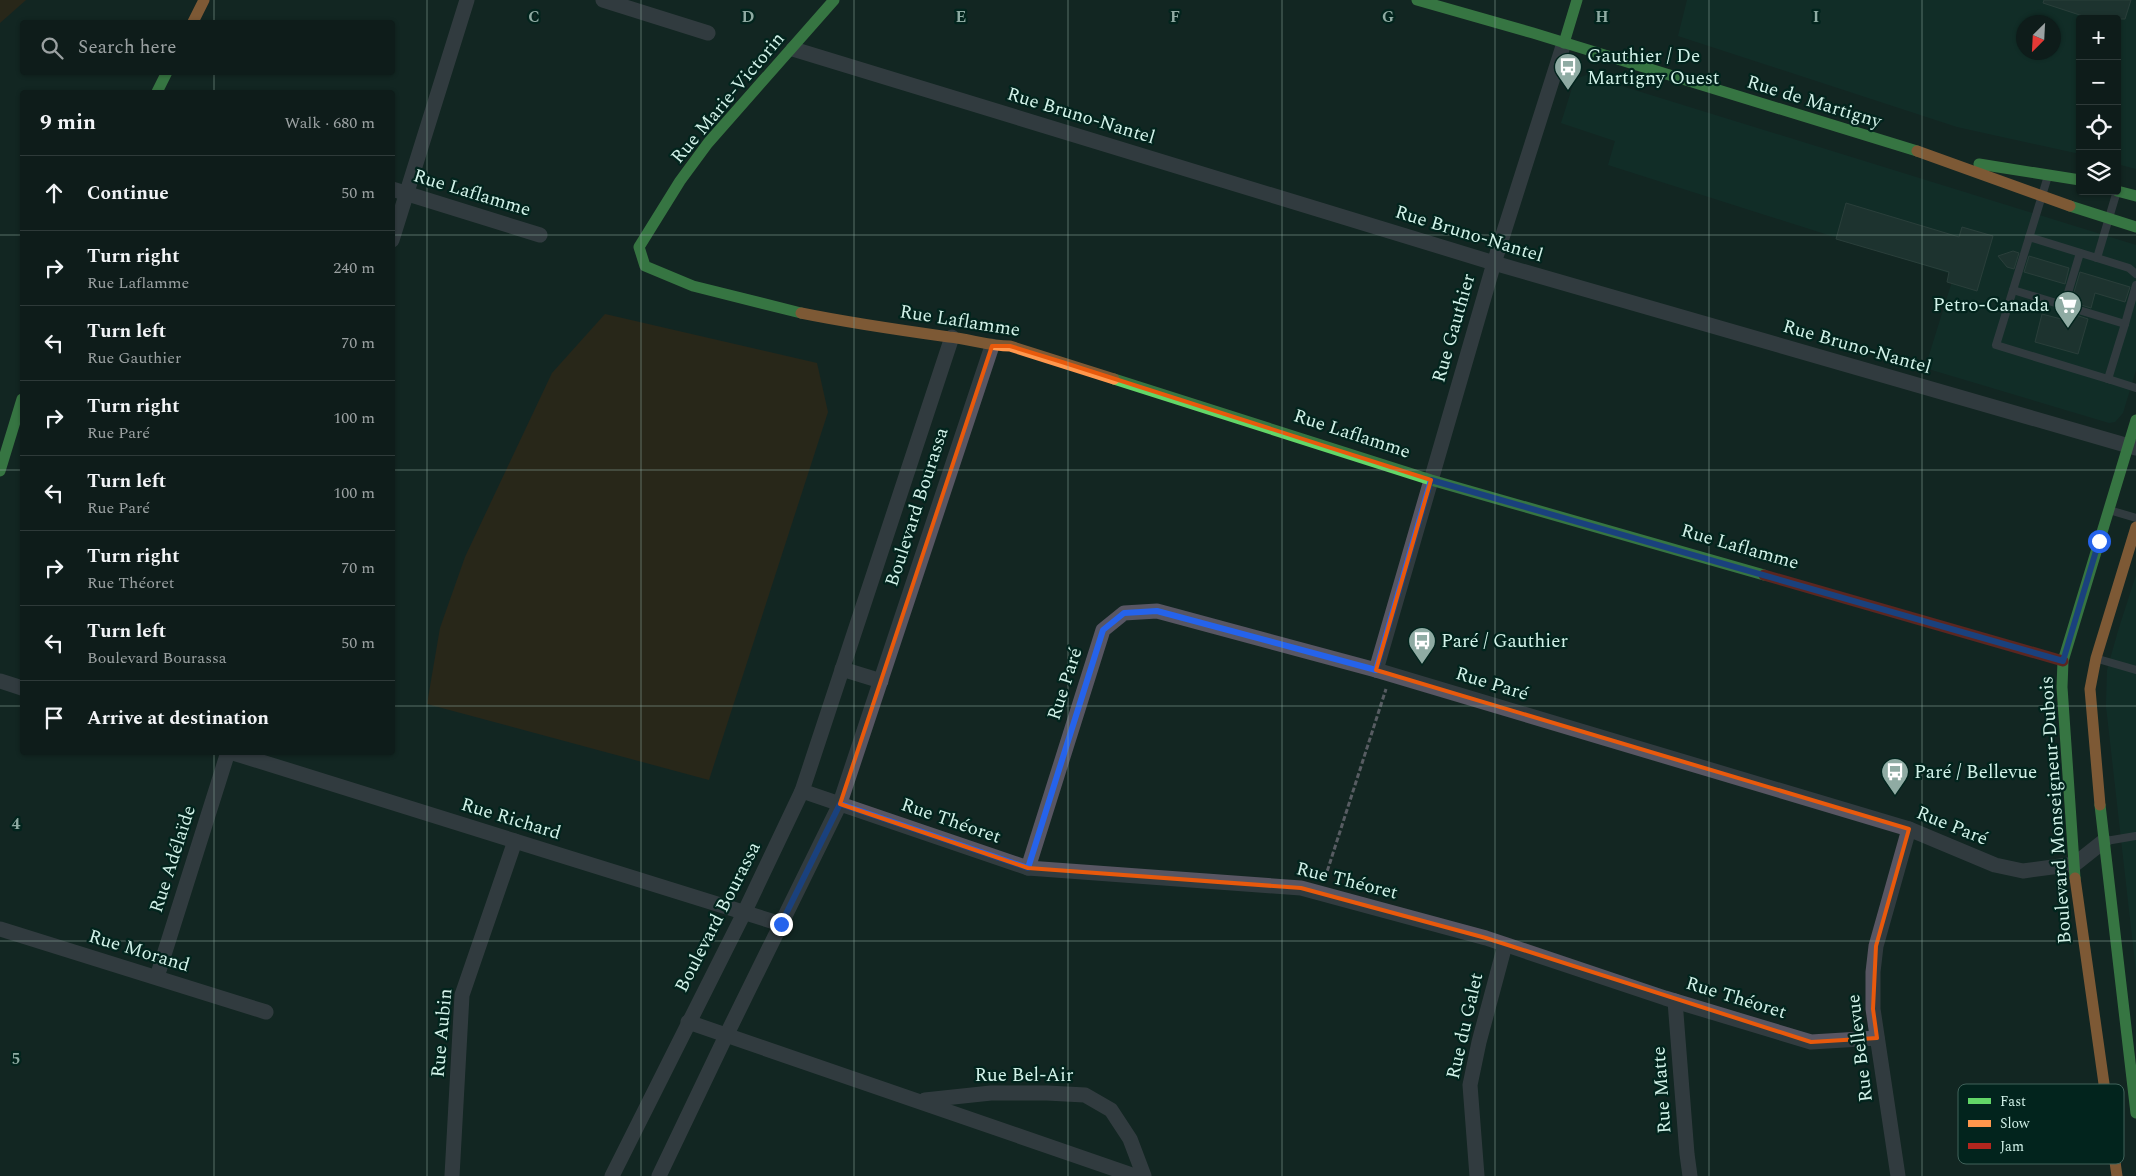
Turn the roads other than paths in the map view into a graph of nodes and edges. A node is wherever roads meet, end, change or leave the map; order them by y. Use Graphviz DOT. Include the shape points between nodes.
graph roads {
  1 [pos="204,0"];
  2 [pos="467,0"];
  3 [pos="603,0"];
  4 [pos="834,0"];
  5 [pos="1417,0"];
  6 [pos="1577,0"];
  7 [pos="194,20"];
  8 [pos="708,33"];
  9 [pos="1564,43"];
  10 [pos="793,49"];
  11 [pos="166,75"];
  12 [pos="158,90"];
  13 [pos="1942,159"];
  14 [pos="2049,174"];
  15 [pos="2076,179"];
  16 [pos="395,191"];
  17 [pos="2121,192"];
  18 [pos="408,194"];
  19 [pos="2116,195"];
  20 [pos="2136,196"];
  21 [pos="2042,197"];
  22 [pos="2109,219"];
  23 [pos="2136,228"];
  24 [pos="395,231"];
  25 [pos="540,235"];
  26 [pos="2029,237"];
  27 [pos="639,247"];
  28 [pos="2080,253"];
  29 [pos="2097,258"];
  30 [pos="1494,263"];
  31 [pos="2136,274"];
  32 [pos="2136,285"];
  33 [pos="2013,290"];
  34 [pos="2064,306"];
  35 [pos="2125,324"];
  36 [pos="952,337"];
  37 [pos="992,346"];
  38 [pos="2111,380"];
  39 [pos="2136,388"];
  40 [pos="20,406"];
  41 [pos="2136,420"];
  42 [pos="2132,447"];
  43 [pos="0,471"];
  44 [pos="1431,480"];
  45 [pos="2108,510"];
  46 [pos="2136,518"];
  47 [pos="2136,527"];
  48 [pos="2096,658"];
  49 [pos="2063,661"];
  50 [pos="842,669"];
  51 [pos="2136,670"];
  52 [pos="1383,672"];
  53 [pos="0,681"];
  54 [pos="881,681"];
  55 [pos="20,687"];
  56 [pos="228,755"];
  57 [pos="239,755"];
  58 [pos="802,791"];
  59 [pos="840,804"];
  60 [pos="1909,829"];
  61 [pos="2136,836"];
  62 [pos="515,841"];
  63 [pos="2104,841"];
  64 [pos="2075,864"];
  65 [pos="1028,868"];
  66 [pos="744,913"];
  67 [pos="781,924"];
  68 [pos="0,929"];
  69 [pos="1505,944"];
  70 [pos="157,977"];
  71 [pos="1675,1001"];
  72 [pos="266,1012"];
  73 [pos="2136,1014"];
  74 [pos="2124,1015"];
  75 [pos="688,1022"];
  76 [pos="726,1035"];
  77 [pos="1877,1038"];
  78 [pos="2103,1084"];
  79 [pos="918,1100"];
  80 [pos="2136,1113"];
  81 [pos="452,1176"];
  82 [pos="612,1176"];
  83 [pos="659,1176"];
  84 [pos="1135,1176"];
  85 [pos="1144,1176"];
  86 [pos="1477,1176"];
  87 [pos="1690,1176"];
  88 [pos="1898,1176"];
  1 -- 7 [label="street"];
  2 -- 18 [label="street"];
  3 -- 8 [label="street"];
  4 -- 10 [label="street, Rue Marie-Victorin"];
  5 -- 9 [label="street, Rue de Martigny"];
  6 -- 9 [label="street, Rue Gauthier"];
  9 -- 13 [label="street, Rue de Martigny"];
  9 -- 30 [label="street, Rue Gauthier"];
  10 -- 27 [label="street, Rue Marie-Victorin" via="708,144 666,201"];
  10 -- 30 [label="street, Rue Bruno-Nantel"];
  11 -- 12 [label="street"];
  13 -- 14 [label="street, Rue de Martigny"];
  13 -- 21 [label="street, Rue de Martigny"];
  14 -- 15 [label="street, Rue de Martigny"];
  14 -- 21 [label="lane"];
  16 -- 18 [label="street, Rue Laflamme"];
  17 -- 20 [label="street"];
  18 -- 24 [label="street"];
  18 -- 25 [label="street, Rue Laflamme"];
  19 -- 22 [label="lane"];
  21 -- 22 [label="street, Rue de Martigny"];
  21 -- 26 [label="lane"];
  22 -- 23 [label="street, Rue de Martigny"];
  22 -- 29 [label="lane"];
  26 -- 28 [label="lane"];
  26 -- 33 [label="lane"];
  27 -- 36 [label="street, Rue Laflamme" via="644,266 693,286 877,328"];
  28 -- 29 [label="lane"];
  28 -- 34 [label="lane"];
  29 -- 31 [label="lane" via="2129,268"];
  30 -- 42 [label="street, Rue Bruno-Nantel"];
  30 -- 44 [label="street, Rue Gauthier"];
  32 -- 35 [label="lane"];
  33 -- 34 [label="lane"];
  33 -- 38 [label="lane" via="1996,345"];
  34 -- 35 [label="lane"];
  35 -- 38 [label="lane" via="2108,379"];
  36 -- 37 [label="street, Rue Laflamme"];
  36 -- 50 [label="street, Boulevard Bourassa"];
  37 -- 44 [label="street, Rue Laflamme" via="1010,346"];
  37 -- 54 [label="street, Boulevard Bourassa"];
  38 -- 39 [label="lane"];
  40 -- 43 [label="street"];
  41 -- 42 [label="street, Boulevard Monseigneur-Dubois"];
  42 -- 45 [label="street, Boulevard Monseigneur-Dubois"];
  44 -- 49 [label="street, Rue Laflamme"];
  44 -- 52 [label="street, Rue Gauthier"];
  45 -- 46 [label="lane"];
  45 -- 49 [label="street, Boulevard Monseigneur-Dubois"];
  47 -- 48 [label="street"];
  48 -- 51 [label="lane"];
  48 -- 63 [label="street" via="2091,704"];
  49 -- 64 [label="street, Boulevard Monseigneur-Dubois" via="2063,712"];
  50 -- 54 [label="street"];
  50 -- 58 [label="street, Boulevard Bourassa"];
  52 -- 60 [label="street, Rue Paré"];
  52 -- 65 [label="street, Rue Paré" via="1157,611 1124,613 1103,630"];
  53 -- 55 [label="street"];
  54 -- 59 [label="street, Boulevard Bourassa"];
  56 -- 70 [label="street, Rue Adélaïde"];
  57 -- 62 [label="street, Rue Richard"];
  58 -- 59 [label="street, Rue Théoret"];
  58 -- 66 [label="street, Boulevard Bourassa"];
  59 -- 65 [label="street, Rue Théoret"];
  59 -- 67 [label="street, Boulevard Bourassa"];
  60 -- 64 [label="street, Rue Paré" via="1995,864 2023,871"];
  60 -- 77 [label="street, Rue Bellevue" via="1876,946 1873,1009"];
  61 -- 63 [label="lane"];
  62 -- 66 [label="street, Rue Richard"];
  62 -- 81 [label="street, Rue Aubin" via="462,995"];
  63 -- 64 [label="street"];
  63 -- 74 [label="street"];
  64 -- 78 [label="street, Boulevard Monseigneur-Dubois" via="2076,893"];
  65 -- 69 [label="street, Rue Théoret" via="1301,888"];
  66 -- 67 [label="street, Rue Richard"];
  66 -- 75 [label="street, Boulevard Bourassa"];
  67 -- 76 [label="street, Boulevard Bourassa"];
  68 -- 70 [label="street, Rue Morand"];
  69 -- 71 [label="street, Rue Théoret"];
  69 -- 86 [label="street, Rue du Galet" via="1470,1085"];
  70 -- 72 [label="street, Rue Morand"];
  71 -- 77 [label="street, Rue Théoret" via="1812,1042"];
  71 -- 87 [label="street, Rue Matte"];
  73 -- 74 [label="lane"];
  74 -- 80 [label="street"];
  75 -- 76 [label="street, Rue Bel-Air"];
  75 -- 82 [label="street, Boulevard Bourassa"];
  76 -- 79 [label="street, Rue Bel-Air"];
  76 -- 83 [label="street, Boulevard Bourassa"];
  77 -- 88 [label="street, Rue Bellevue"];
  79 -- 84 [label="street, Rue Bel-Air"];
  79 -- 85 [label="street, Rue Bel-Air" via="991,1093 1085,1095 1112,1110 1130,1139"];
}
